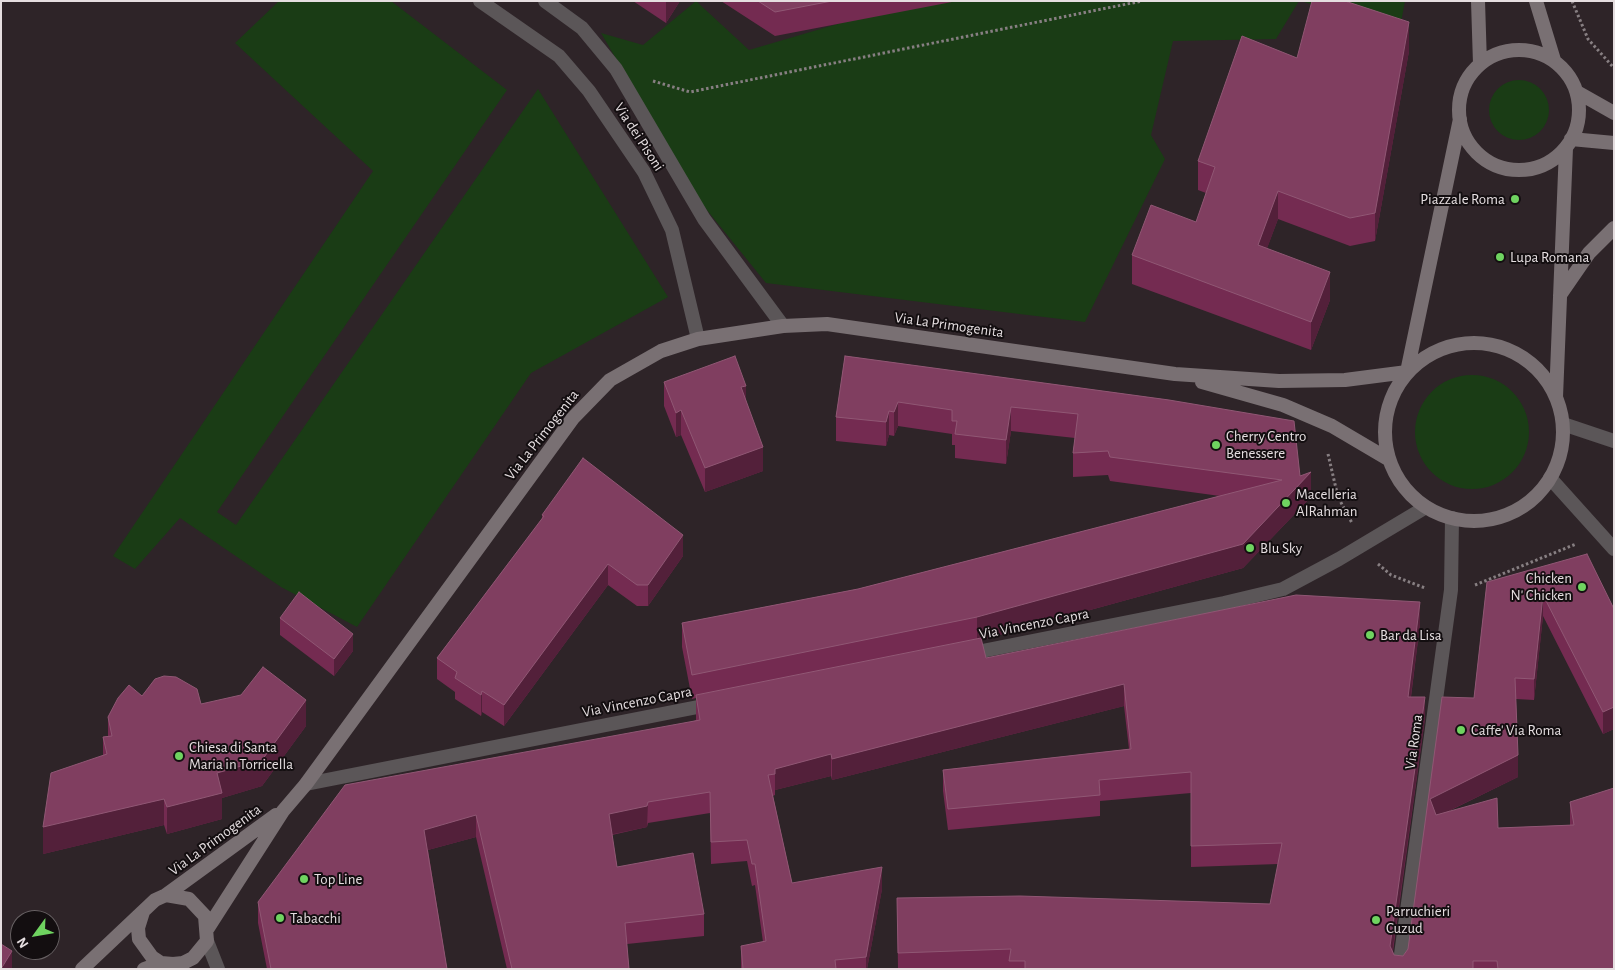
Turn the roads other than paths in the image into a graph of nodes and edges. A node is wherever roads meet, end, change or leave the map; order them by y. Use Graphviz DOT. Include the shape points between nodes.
graph roads {
  1 [pos="480,1"];
  2 [pos="545,1"];
  3 [pos="1478,1"];
  4 [pos="1536,1"];
  5 [pos="1554,60"];
  6 [pos="1480,64"];
  7 [pos="1577,92"];
  8 [pos="1614,112"];
  9 [pos="1460,119"];
  10 [pos="1614,143"];
  11 [pos="1568,144"];
  12 [pos="1614,228"];
  13 [pos="1560,295"];
  14 [pos="783,326"];
  15 [pos="698,338"];
  16 [pos="1407,372"];
  17 [pos="1175,374"];
  18 [pos="1556,397"];
  19 [pos="1563,424"];
  20 [pos="1614,441"];
  21 [pos="1388,459"];
  22 [pos="1550,478"];
  23 [pos="1426,507"];
  24 [pos="1452,518"];
  25 [pos="1614,549"];
  26 [pos="951,657"];
  27 [pos="726,701"];
  28 [pos="306,784"];
  29 [pos="283,811"];
  30 [pos="166,896"];
  31 [pos="146,908"];
  32 [pos="207,934"];
  33 [pos="170,965"];
  34 [pos="82,969"];
  35 [pos="144,969"];
  36 [pos="218,969"];
  37 [pos="1399,969"];
  1 -- 15 [label="street, Via dei Pisoni" via="559,56 589,91 644,172 672,230"];
  2 -- 14 [label="street, Via dei Pisoni" via="582,28 616,70 704,218"];
  3 -- 6 [label="main road"];
  4 -- 5 [label="main road"];
  5 -- 6 [label="main road" via="1536,52 1516,49 1496,54"];
  5 -- 7 [label="main road" via="1568,74"];
  6 -- 9 [label="main road" via="1467,80 1460,98"];
  7 -- 8 [label="main road"];
  7 -- 11 [label="main road" via="1579,112 1576,131"];
  9 -- 11 [label="main road" via="1466,138 1478,153 1494,164 1513,170 1533,168 1551,161"];
  9 -- 16 [label="main road"];
  10 -- 11 [label="main road"];
  11 -- 13 [label="main road"];
  12 -- 13 [label="main road" via="1589,253"];
  13 -- 18 [label="main road"];
  14 -- 15 [label="main road, Via La Primogenita"];
  14 -- 17 [label="main road, Via La Primogenita" via="827,324"];
  15 -- 28 [label="main road, Via La Primogenita" via="661,350 610,380 573,418"];
  16 -- 17 [label="main road, Via La Primogenita" via="1345,380 1278,381"];
  16 -- 18 [label="main road" via="1430,353 1458,343 1488,343 1516,353 1540,371"];
  16 -- 21 [label="main road" via="1390,398 1384,428"];
  17 -- 21 [label="main road, Via La Primogenita" via="1283,405 1332,426"];
  18 -- 19 [label="main road"];
  19 -- 20 [label="street"];
  19 -- 22 [label="main road" via="1561,452"];
  21 -- 23 [label="main road" via="1403,486"];
  22 -- 24 [label="main road" via="1532,500 1508,514 1480,521"];
  22 -- 25 [label="street"];
  23 -- 24 [label="main road"];
  23 -- 26 [label="street, Via Vincenzo Capra" via="1283,589"];
  24 -- 37 [label="street, Via Roma" via="1451,590"];
  27 -- 28 [label="street, Via Vincenzo Capra"];
  28 -- 29 [label="main road, Via La Primogenita"];
  29 -- 30 [label="main road, Via La Primogenita"];
  29 -- 32 [label="main road, Via La Primogenita"];
  30 -- 31 [label="main road, Via La Primogenita"];
  30 -- 32 [label="main road, Via La Primogenita" via="189,899 205,916"];
  31 -- 33 [label="main road" via="138,928 139,940 144,949"];
  31 -- 34 [label="main road, Via La Primogenita"];
  32 -- 33 [label="main road, Via La Primogenita" via="193,958"];
  32 -- 36 [label="street"];
  33 -- 35 [label="main road, Via La Primogenita"];
}
